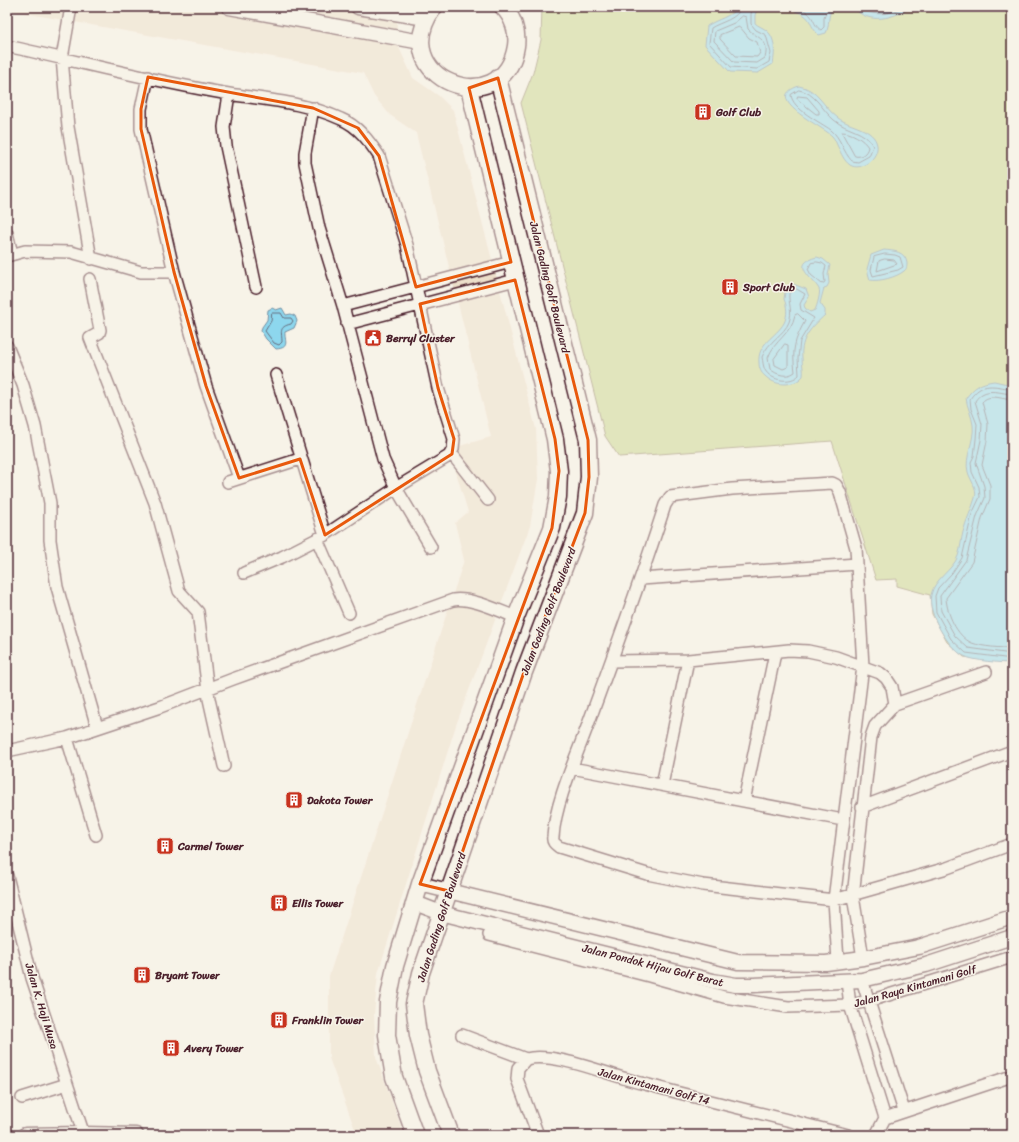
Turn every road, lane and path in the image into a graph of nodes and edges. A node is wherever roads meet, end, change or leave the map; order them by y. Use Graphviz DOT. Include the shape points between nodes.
graph roads {
  1 [pos="71,7"];
  2 [pos="229,7"];
  3 [pos="358,7"];
  4 [pos="505,8"];
  5 [pos="430,12"];
  6 [pos="422,42"];
  7 [pos="7,46"];
  8 [pos="62,58"];
  9 [pos="148,77"];
  10 [pos="498,78"];
  11 [pos="469,88"];
  12 [pos="229,94"];
  13 [pos="313,108"];
  14 [pos="7,233"];
  15 [pos="10,255"];
  16 [pos="91,259"];
  17 [pos="511,262"];
  18 [pos="174,272"];
  19 [pos="90,278"];
  20 [pos="515,280"];
  21 [pos="256,287"];
  22 [pos="416,287"];
  23 [pos="420,304"];
  24 [pos="343,306"];
  25 [pos="347,324"];
  26 [pos="7,346"];
  27 [pos="276,375"];
  28 [pos="452,454"];
  29 [pos="300,459"];
  30 [pos="239,478"];
  31 [pos="228,482"];
  32 [pos="396,488"];
  33 [pos="488,500"];
  34 [pos="321,537"];
  35 [pos="431,547"];
  36 [pos="857,564"];
  37 [pos="244,573"];
  38 [pos="641,579"];
  39 [pos="349,614"];
  40 [pos="516,617"];
  41 [pos="775,653"];
  42 [pos="688,660"];
  43 [pos="611,661"];
  44 [pos="863,666"];
  45 [pos="986,672"];
  46 [pos="208,688"];
  47 [pos="895,704"];
  48 [pos="97,727"];
  49 [pos="67,738"];
  50 [pos="7,751"];
  51 [pos="1012,751"];
  52 [pos="224,766"];
  53 [pos="572,768"];
  54 [pos="662,785"];
  55 [pos="744,801"];
  56 [pos="862,807"];
  57 [pos="843,820"];
  58 [pos="96,836"];
  59 [pos="1012,844"];
  60 [pos="7,876"];
  61 [pos="420,884"];
  62 [pos="449,891"];
  63 [pos="853,896"];
  64 [pos="834,900"];
  65 [pos="415,903"];
  66 [pos="441,912"];
  67 [pos="1012,917"];
  68 [pos="489,935"];
  69 [pos="1012,937"];
  70 [pos="657,942"];
  71 [pos="1012,957"];
  72 [pos="863,958"];
  73 [pos="838,961"];
  74 [pos="651,965"];
  75 [pos="862,980"];
  76 [pos="847,981"];
  77 [pos="869,1001"];
  78 [pos="850,1005"];
  79 [pos="462,1035"];
  80 [pos="526,1059"];
  81 [pos="1012,1076"];
  82 [pos="67,1084"];
  83 [pos="22,1098"];
  84 [pos="904,1111"];
  85 [pos="885,1118"];
  86 [pos="84,1134"];
  87 [pos="134,1134"];
  88 [pos="25,1135"];
  89 [pos="415,1135"];
  90 [pos="451,1135"];
  91 [pos="538,1135"];
  92 [pos="848,1135"];
  93 [pos="876,1135"];
  1 -- 8 [label="street"];
  2 -- 6 [label="street"];
  3 -- 5 [label="street"];
  4 -- 10 [label="main road" via="514,24 517,39 508,67"];
  5 -- 6 [label="main road" via="422,30"];
  6 -- 11 [label="main road" via="424,56 442,79"];
  7 -- 8 [label="street"];
  8 -- 9 [label="street"];
  8 -- 16 [label="street" via="68,127"];
  9 -- 12 [label="street"];
  9 -- 18 [label="street" via="141,109 141,128"];
  10 -- 11 [label="main road"];
  10 -- 62 [label="main road, Jalan Gading Golf Boulevard" via="588,440 589,477 585,513 524,672"];
  11 -- 17 [label="main road"];
  12 -- 13 [label="street" via="275,99"];
  12 -- 21 [label="street" via="224,127 226,146"];
  13 -- 22 [label="street" via="358,128 379,156 407,245"];
  13 -- 24 [label="street" via="305,153 306,173 319,228"];
  14 -- 15 [label="street"];
  15 -- 16 [label="street" via="25,251 48,250 71,252"];
  16 -- 18 [label="street" via="141,272"];
  17 -- 20 [label="main road"];
  17 -- 22 [label="street"];
  18 -- 30 [label="street" via="206,386"];
  19 -- 46 [label="street" via="100,330 90,338 155,503 179,591 198,612"];
  20 -- 23 [label="street"];
  20 -- 40 [label="main road" via="555,439 559,471 558,497 552,528"];
  22 -- 23 [label="street"];
  22 -- 24 [label="street"];
  23 -- 25 [label="street"];
  23 -- 28 [label="street" via="438,388 454,439"];
  24 -- 25 [label="street"];
  25 -- 32 [label="street" via="383,459"];
  26 -- 48 [label="street" via="23,384 35,426 50,503 50,540 57,588"];
  27 -- 29 [label="street"];
  28 -- 32 [label="street"];
  28 -- 33 [label="street"];
  29 -- 30 [label="street"];
  29 -- 34 [label="street"];
  30 -- 31 [label="street"];
  32 -- 34 [label="street"];
  32 -- 35 [label="street"];
  34 -- 37 [label="street"];
  34 -- 39 [label="street"];
  36 -- 38 [label="street"];
  36 -- 38 [label="street" via="856,548 836,485 832,483 770,487 670,497 665,505"];
  36 -- 44 [label="street"];
  38 -- 43 [label="street"];
  40 -- 46 [label="street" via="476,603 453,600"];
  40 -- 61 [label="main road"];
  41 -- 42 [label="street"];
  41 -- 44 [label="street" via="789,650 808,651 836,656"];
  41 -- 55 [label="street"];
  42 -- 43 [label="street"];
  42 -- 54 [label="street"];
  43 -- 53 [label="street"];
  44 -- 47 [label="street" via="886,678 892,687"];
  44 -- 57 [label="street"];
  45 -- 47 [label="street"];
  46 -- 48 [label="street" via="160,707"];
  46 -- 52 [label="street"];
  47 -- 56 [label="street" via="872,731"];
  48 -- 49 [label="street"];
  49 -- 50 [label="street"];
  49 -- 58 [label="street"];
  51 -- 56 [label="street"];
  53 -- 54 [label="street"];
  53 -- 64 [label="street" via="553,837 558,847 647,874 703,885"];
  54 -- 55 [label="street"];
  55 -- 57 [label="street"];
  56 -- 63 [label="street"];
  57 -- 64 [label="street"];
  59 -- 63 [label="street" via="946,868"];
  60 -- 82 [label="street, Jalan K. Haji Musa" via="32,978"];
  61 -- 62 [label="street, Jalan Pondok Hijau Golf Barat"];
  61 -- 65 [label="main road"];
  62 -- 66 [label="main road, Jalan Gading Golf Boulevard"];
  62 -- 70 [label="street, Jalan Pondok Hijau Golf Barat"];
  63 -- 64 [label="street"];
  63 -- 72 [label="street"];
  64 -- 73 [label="street"];
  65 -- 66 [label="street, Jalan Pondok Hijau Golf Barat"];
  65 -- 89 [label="main road" via="395,966 388,1002 387,1035 394,1077"];
  66 -- 74 [label="street, Jalan Pondok Hijau Golf Barat"];
  66 -- 90 [label="main road, Jalan Gading Golf Boulevard" via="421,973 414,1004 427,1071"];
  67 -- 72 [label="street, Jalan Pondok Hijau Golf Barat" via="919,947"];
  68 -- 78 [label="street, Jalan Raya Kintamani Golf" via="650,976 724,998 788,1007"];
  69 -- 75 [label="street, Jalan Pondok Hijau Golf Barat" via="926,965"];
  70 -- 73 [label="street, Jalan Pondok Hijau Golf Barat" via="738,962 780,964"];
  70 -- 74 [label="street"];
  71 -- 77 [label="street, Jalan Raya Kintamani Golf"];
  72 -- 73 [label="street, Jalan Pondok Hijau Golf Barat"];
  74 -- 76 [label="street, Jalan Pondok Hijau Golf Barat" via="736,985"];
  75 -- 76 [label="street, Jalan Pondok Hijau Golf Barat"];
  75 -- 77 [label="street"];
  76 -- 78 [label="street"];
  77 -- 78 [label="street, Jalan Raya Kintamani Golf"];
  77 -- 84 [label="street"];
  78 -- 85 [label="street"];
  79 -- 80 [label="street, Jalan Kintamani Golf 14"];
  80 -- 91 [label="street" via="518,1068 517,1079"];
  80 -- 92 [label="street, Jalan Kintamani Golf 14" via="535,1056 559,1060 639,1083"];
  81 -- 84 [label="street"];
  82 -- 83 [label="street"];
  82 -- 86 [label="street, Jalan K. Haji Musa"];
  84 -- 85 [label="street"];
  85 -- 93 [label="street"];
  86 -- 87 [label="street"];
  86 -- 88 [label="street"];
}
